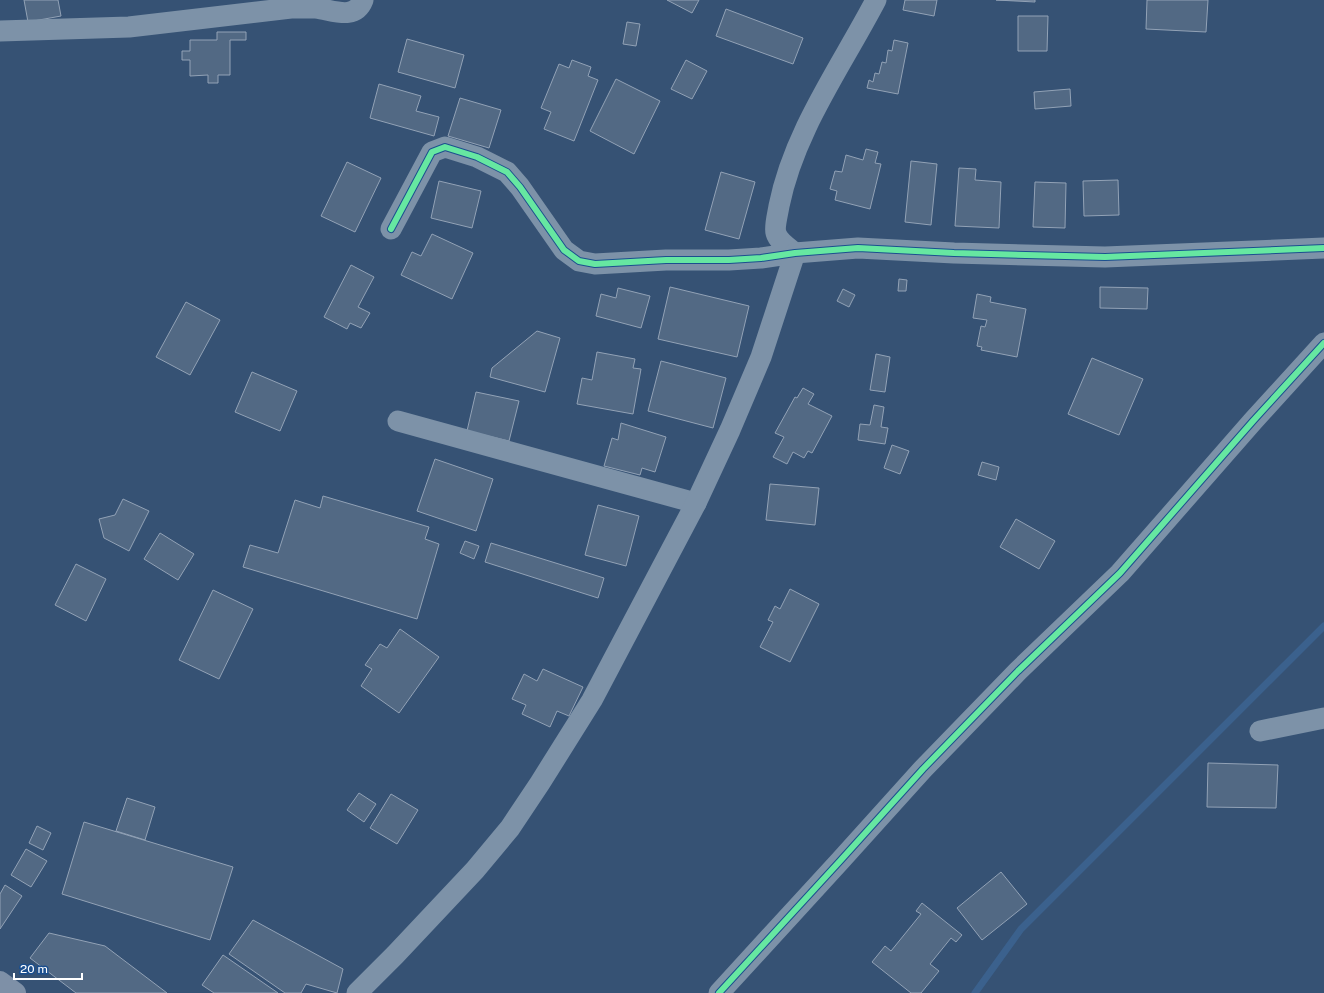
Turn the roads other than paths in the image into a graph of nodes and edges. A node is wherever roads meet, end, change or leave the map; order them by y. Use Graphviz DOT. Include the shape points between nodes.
graph roads {
  1 [pos="363,0"];
  2 [pos="876,0"];
  3 [pos="0,31"];
  4 [pos="391,229"];
  5 [pos="1324,248"];
  6 [pos="795,253"];
  7 [pos="1324,343"];
  8 [pos="398,421"];
  9 [pos="696,503"];
  10 [pos="1324,718"];
  11 [pos="1260,731"];
  12 [pos="0,982"];
  13 [pos="15,993"];
  14 [pos="357,993"];
  15 [pos="719,993"];
  1 -- 3 [label="street" via="357,10 348,13 316,8 291,8 129,27"];
  2 -- 6 [label="street" via="799,140 782,192 776,234"];
  4 -- 6 [label="street" via="432,152 445,147 477,157 507,172 564,250 579,261 594,264 729,260"];
  5 -- 6 [label="street" via="1105,257 858,248"];
  6 -- 9 [label="street" via="761,357"];
  7 -- 15 [label="street" via="1120,573 1018,671 923,769"];
  8 -- 9 [label="street"];
  9 -- 14 [label="street" via="592,700 518,815 475,870"];
  10 -- 11 [label="street"];
  12 -- 13 [label="highway"];
}
